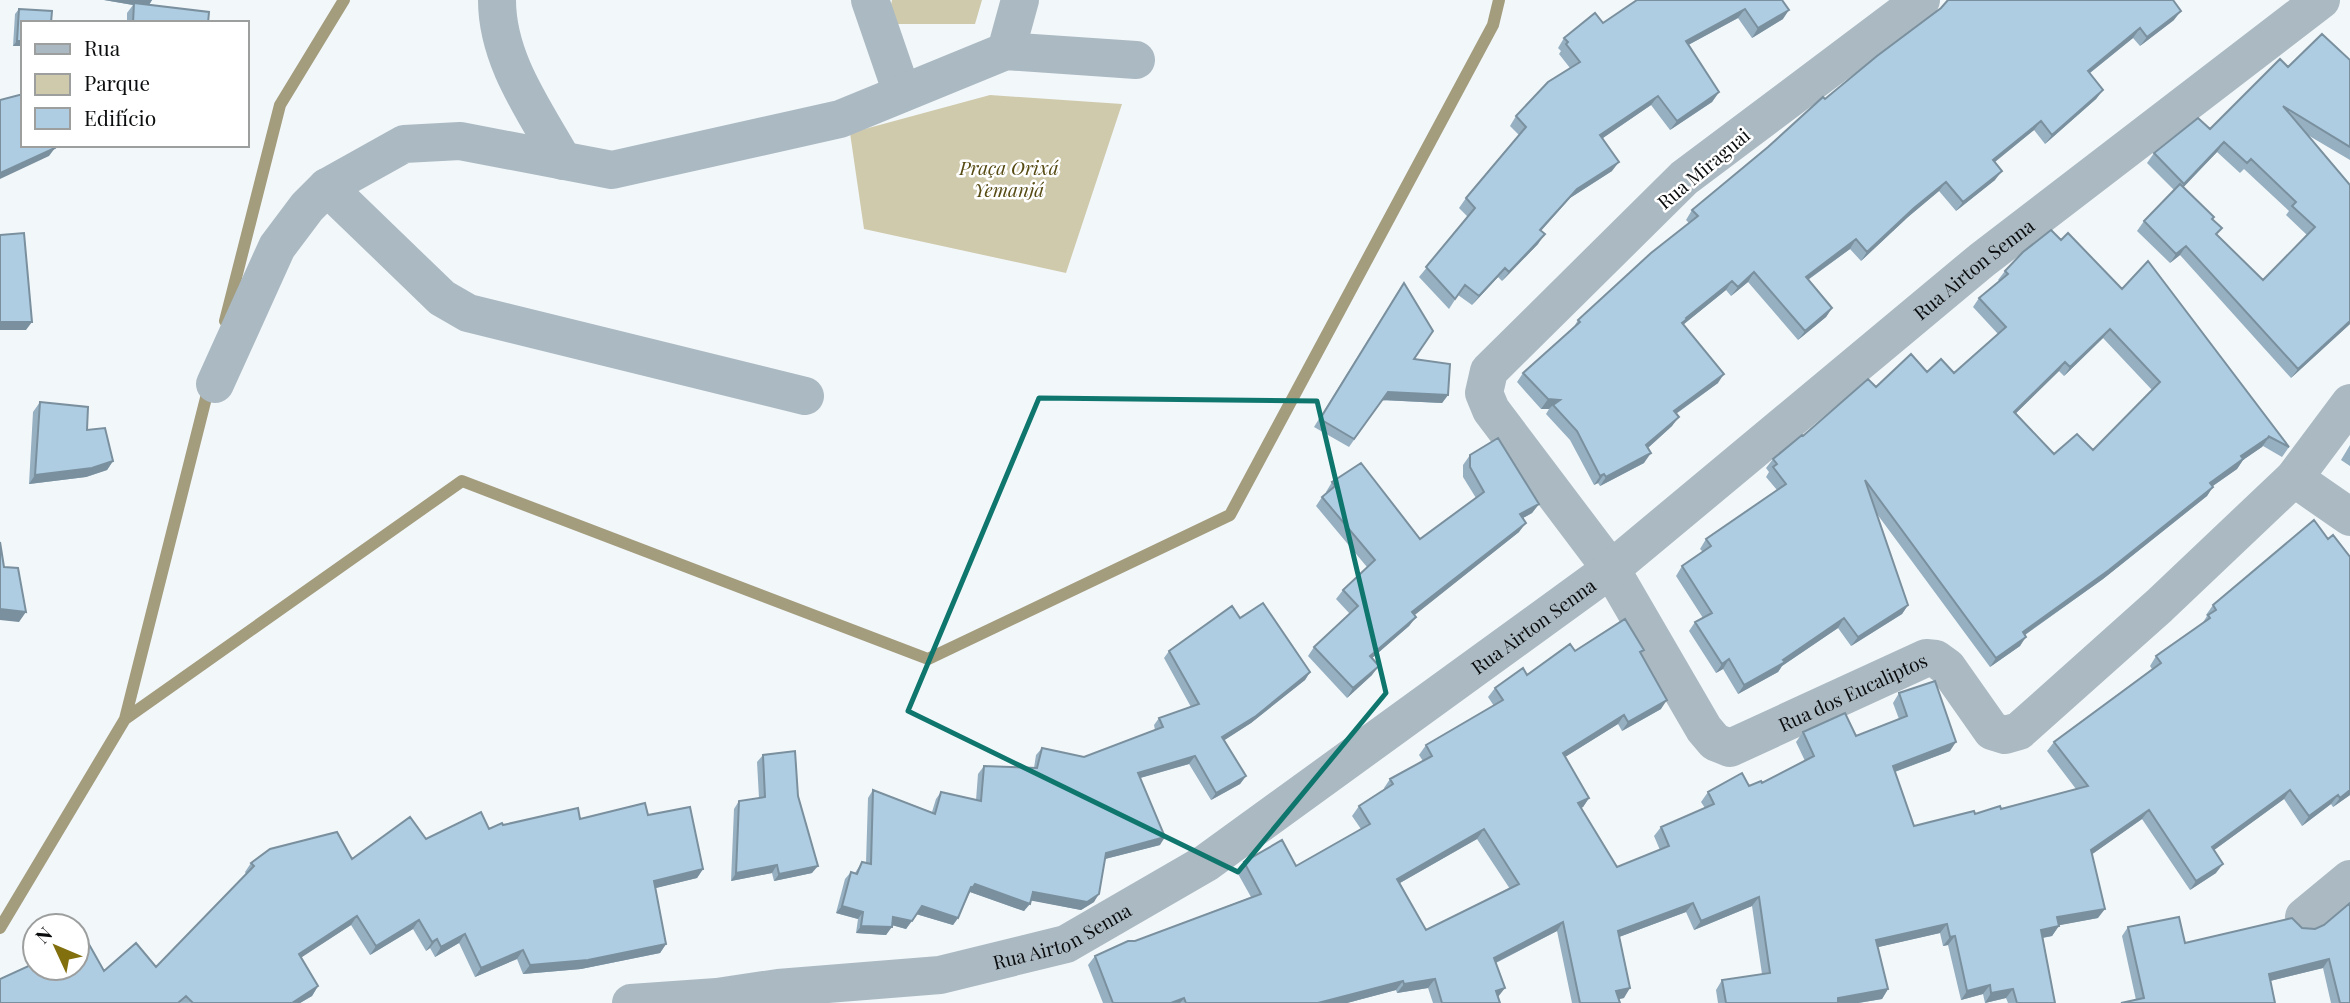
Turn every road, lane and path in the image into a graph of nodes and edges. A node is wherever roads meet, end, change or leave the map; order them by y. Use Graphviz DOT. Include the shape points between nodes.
graph roads {
  1 [pos="496,0"];
  2 [pos="870,0"];
  3 [pos="1020,0"];
  4 [pos="1921,0"];
  5 [pos="2321,0"];
  6 [pos="1006,51"];
  7 [pos="1136,60"];
  8 [pos="902,93"];
  9 [pos="563,161"];
  10 [pos="327,187"];
  11 [pos="215,384"];
  12 [pos="1484,393"];
  13 [pos="805,396"];
  14 [pos="2350,404"];
  15 [pos="2294,478"];
  16 [pos="2350,517"];
  17 [pos="1611,569"];
  18 [pos="2350,879"];
  19 [pos="2304,917"];
  20 [pos="631,1003"];
  1 -- 9 [label="street" via="509,65"];
  2 -- 8 [label="street"];
  3 -- 6 [label="street"];
  4 -- 12 [label="street, Rua Miraguai" via="1684,178 1489,371"];
  5 -- 17 [label="street, Rua Airton Senna" via="1982,260"];
  6 -- 7 [label="street"];
  6 -- 8 [label="street"];
  8 -- 9 [label="street" via="841,119 612,170"];
  9 -- 10 [label="street" via="460,141 404,145"];
  10 -- 11 [label="street" via="277,247"];
  10 -- 13 [label="street" via="442,298 468,313"];
  12 -- 17 [label="street, Rua dos Eucaliptos" via="1491,410"];
  14 -- 15 [label="street"];
  15 -- 16 [label="street"];
  15 -- 17 [label="street, Rua dos Eucaliptos" via="2049,704 2018,731 2005,735 1992,731 1947,667 1926,658 1730,748 1715,742"];
  17 -- 20 [label="street, Rua Airton Senna" via="1206,863 1066,944 940,975"];
  18 -- 19 [label="street"];
}
